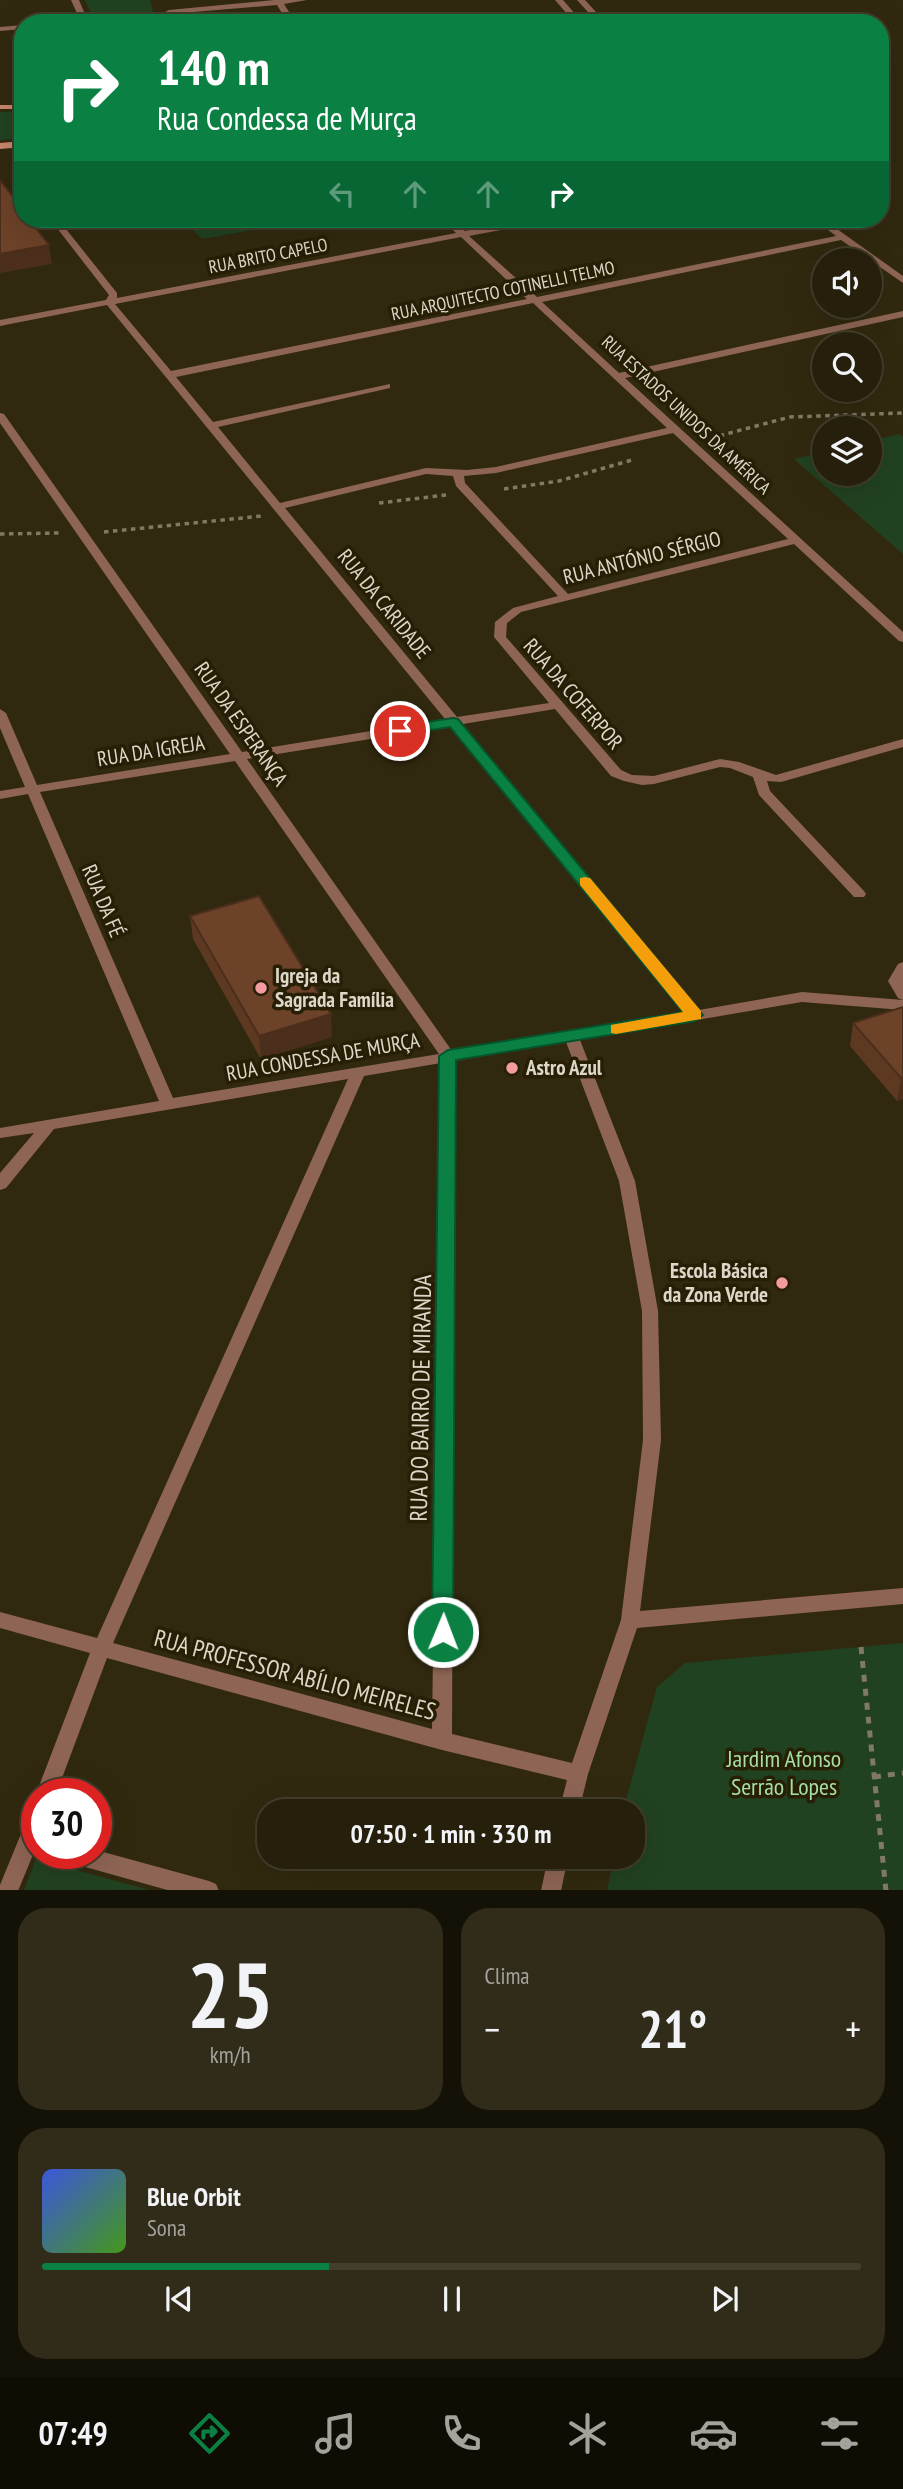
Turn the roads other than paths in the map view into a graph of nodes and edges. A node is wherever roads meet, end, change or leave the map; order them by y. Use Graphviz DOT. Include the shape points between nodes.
graph roads {
  1 [pos="303,0"];
  2 [pos="559,0"];
  3 [pos="581,0"];
  4 [pos="279,1"];
  5 [pos="169,12"];
  6 [pos="571,14"];
  7 [pos="594,14"];
  8 [pos="61,228"];
  9 [pos="456,228"];
  10 [pos="495,228"];
  11 [pos="830,228"];
  12 [pos="463,234"];
  13 [pos="843,237"];
  14 [pos="903,280"];
  15 [pos="535,300"];
  16 [pos="109,302"];
  17 [pos="903,314"];
  18 [pos="0,323"];
  19 [pos="169,375"];
  20 [pos="618,376"];
  21 [pos="386,386"];
  22 [pos="0,416"];
  23 [pos="211,426"];
  24 [pos="675,429"];
  25 [pos="458,473"];
  26 [pos="277,506"];
  27 [pos="796,540"];
  28 [pos="565,597"];
  29 [pos="502,622"];
  30 [pos="903,638"];
  31 [pos="557,705"];
  32 [pos="0,713"];
  33 [pos="453,722"];
  34 [pos="903,743"];
  35 [pos="238,757"];
  36 [pos="759,777"];
  37 [pos="33,790"];
  38 [pos="0,795"];
  39 [pos="859,894"];
  40 [pos="903,967"];
  41 [pos="903,995"];
  42 [pos="903,1005"];
  43 [pos="695,1015"];
  44 [pos="571,1036"];
  45 [pos="448,1056"];
  46 [pos="359,1072"];
  47 [pos="168,1105"];
  48 [pos="49,1125"];
  49 [pos="0,1133"];
  50 [pos="0,1184"];
  51 [pos="903,1596"];
  52 [pos="0,1620"];
  53 [pos="630,1620"];
  54 [pos="102,1647"];
  55 [pos="442,1741"];
  56 [pos="578,1774"];
  57 [pos="52,1778"];
  58 [pos="572,1799"];
  59 [pos="112,1864"];
  60 [pos="21,1865"];
  61 [pos="556,1869"];
  62 [pos="8,1890"];
  63 [pos="205,1890"];
  64 [pos="551,1890"];
  1 -- 4 [label="street"];
  2 -- 6 [label="street"];
  3 -- 7 [label="street"];
  4 -- 5 [label="street"];
  8 -- 16 [label="street, RUA DA CARIDADE" via="114,295"];
  9 -- 12 [label="street, RUA ESTADOS UNIDOS DA AMÉRICA"];
  10 -- 12 [label="street, RUA BRITO CAPELO"];
  11 -- 13 [label="street"];
  12 -- 15 [label="street, RUA ESTADOS UNIDOS DA AMÉRICA"];
  12 -- 16 [label="street, RUA BRITO CAPELO"];
  13 -- 14 [label="street"];
  13 -- 15 [label="street, RUA ARQUITECTO COTINELLI TELMO"];
  15 -- 19 [label="street, RUA ARQUITECTO COTINELLI TELMO"];
  15 -- 20 [label="street, RUA ESTADOS UNIDOS DA AMÉRICA"];
  16 -- 18 [label="street, RUA BRITO CAPELO"];
  16 -- 19 [label="street, RUA DA CARIDADE"];
  17 -- 20 [label="street"];
  19 -- 23 [label="street, RUA DA CARIDADE"];
  20 -- 24 [label="street, RUA ESTADOS UNIDOS DA AMÉRICA"];
  21 -- 23 [label="street"];
  22 -- 35 [label="street, RUA DA ESPERANÇA"];
  23 -- 26 [label="street, RUA DA CARIDADE"];
  24 -- 25 [label="street" via="496,470"];
  24 -- 27 [label="street, RUA ESTADOS UNIDOS DA AMÉRICA"];
  25 -- 26 [label="street" via="420,472"];
  25 -- 28 [label="street" via="460,484"];
  26 -- 33 [label="street, RUA DA CARIDADE"];
  27 -- 28 [label="street, RUA ANTÓNIO SÉRGIO"];
  27 -- 30 [label="street, RUA ESTADOS UNIDOS DA AMÉRICA"];
  28 -- 29 [label="street, RUA ANTÓNIO SÉRGIO" via="517,610"];
  29 -- 31 [label="street, RUA DA COFERPOR" via="499,629 505,644"];
  31 -- 33 [label="street, RUA DA IGREJA"];
  31 -- 36 [label="street, RUA DA COFERPOR" via="616,773 632,781 653,781 723,763"];
  32 -- 37 [label="street, RUA DA FÉ"];
  33 -- 35 [label="street, RUA DA IGREJA"];
  33 -- 43 [label="street, RUA DA CARIDADE"];
  34 -- 36 [label="street" via="784,778"];
  35 -- 37 [label="street, RUA DA IGREJA"];
  35 -- 45 [label="street, RUA DA ESPERANÇA"];
  36 -- 39 [label="street" via="764,792"];
  37 -- 38 [label="street, RUA DA IGREJA"];
  37 -- 47 [label="street, RUA DA FÉ"];
  40 -- 41 [label="street" via="895,981"];
  42 -- 43 [label="street, RUA CONDESSA DE MURÇA" via="802,997"];
  43 -- 44 [label="street, RUA CONDESSA DE MURÇA"];
  44 -- 45 [label="street, RUA CONDESSA DE MURÇA"];
  44 -- 53 [label="street" via="627,1181 650,1311 652,1440"];
  45 -- 46 [label="street, RUA CONDESSA DE MURÇA"];
  45 -- 55 [label="street, RUA DO BAIRRO DE MIRANDA"];
  46 -- 47 [label="street, RUA CONDESSA DE MURÇA"];
  46 -- 54 [label="street"];
  47 -- 48 [label="street, RUA CONDESSA DE MURÇA"];
  48 -- 49 [label="street, RUA CONDESSA DE MURÇA"];
  48 -- 50 [label="street"];
  51 -- 53 [label="street"];
  52 -- 54 [label="street, RUA PROFESSOR ABÍLIO MEIRELES"];
  53 -- 56 [label="street"];
  54 -- 55 [label="street, RUA PROFESSOR ABÍLIO MEIRELES"];
  54 -- 57 [label="street"];
  55 -- 56 [label="street, RUA PROFESSOR ABÍLIO MEIRELES"];
  56 -- 58 [label="street"];
  59 -- 63 [label="street"];
  60 -- 62 [label="street"];
  61 -- 64 [label="street"];
}
